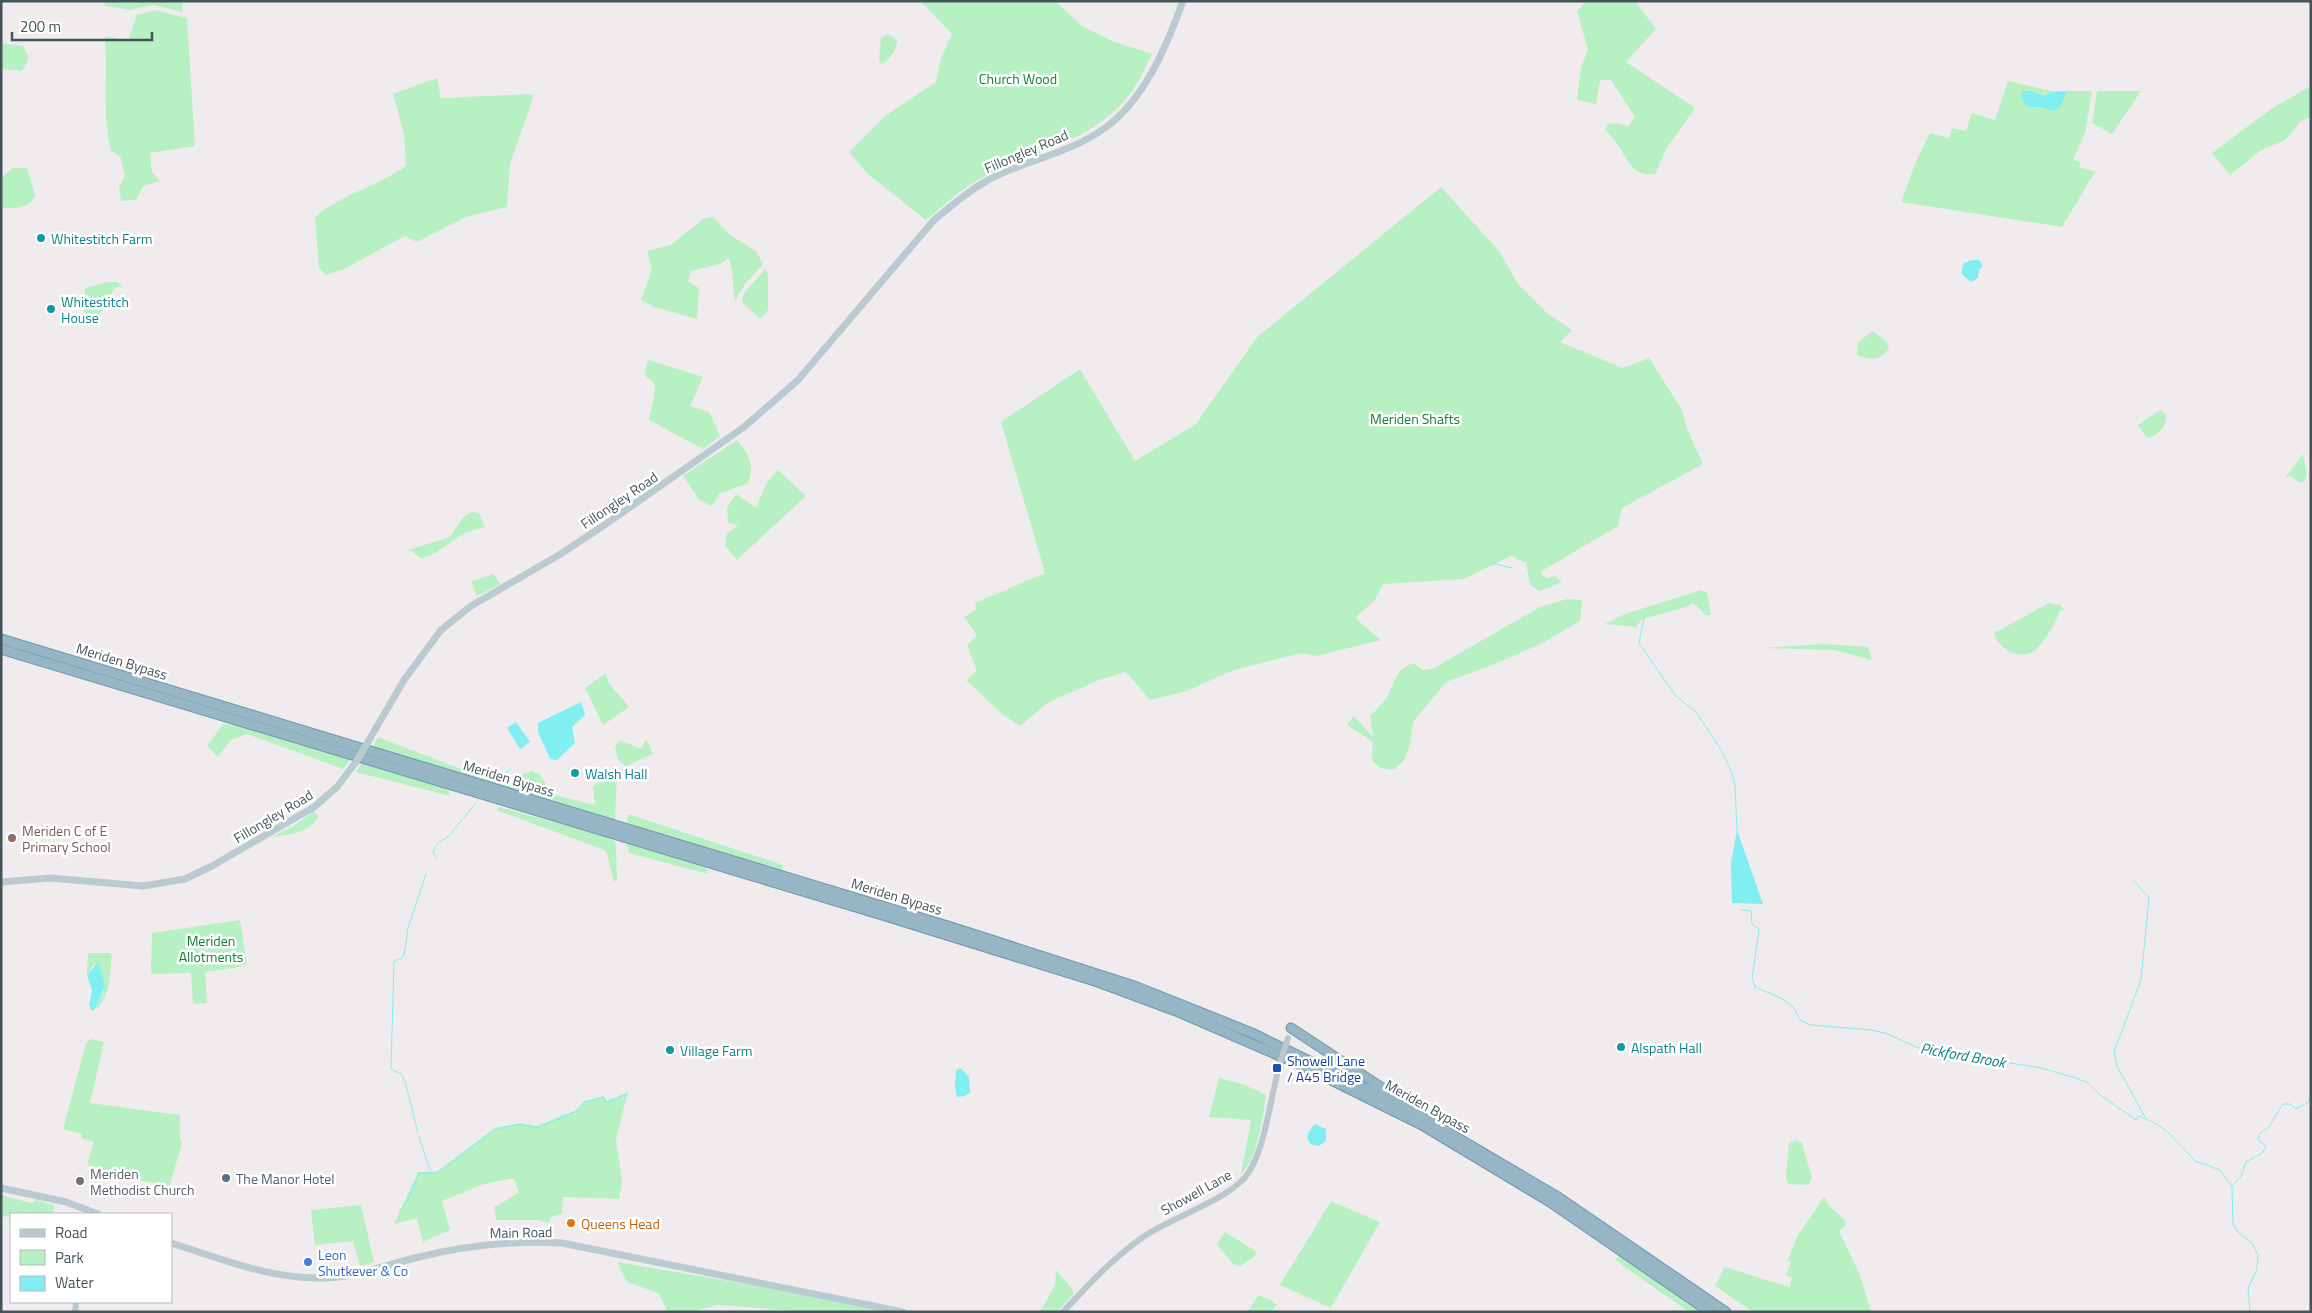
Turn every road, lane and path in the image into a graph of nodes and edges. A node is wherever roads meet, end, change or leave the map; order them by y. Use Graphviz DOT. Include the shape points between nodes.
graph roads {
  1 [pos="1183,1"];
  2 [pos="1,639"];
  3 [pos="1,650"];
  4 [pos="1,882"];
  5 [pos="881,910"];
  6 [pos="908,919"];
  7 [pos="1291,1028"];
  8 [pos="1410,1110"];
  9 [pos="1,1188"];
  10 [pos="89,1212"];
  11 [pos="172,1243"];
  12 [pos="903,1312"];
  13 [pos="1063,1312"];
  14 [pos="1710,1312"];
  15 [pos="1726,1312"];
  1 -- 4 [label="main road, Fillongley Road, bridge" via="1165,46 1142,88 1115,120 1096,134 1062,151 996,176 968,194 934,220 798,380 744,426 559,556 453,619 425,648 356,762 314,808 185,879 143,886 50,878"];
  2 -- 5 [label="highway, Meriden Bypass"];
  3 -- 5 [label="highway, Meriden Bypass"];
  5 -- 6 [label="highway, Meriden Bypass"];
  6 -- 8 [label="highway, Meriden Bypass" via="1073,965 1146,990 1252,1033"];
  6 -- 14 [label="highway, Meriden Bypass" via="1098,982 1202,1022 1311,1070 1471,1153"];
  7 -- 8 [label="highway" via="1398,1098"];
  7 -- 13 [label="street, Showell Lane, bridge" via="1261,1144 1247,1176 1225,1194 1138,1240 1100,1273"];
  8 -- 15 [label="highway, Meriden Bypass" via="1558,1198"];
  9 -- 10 [label="main road" via="66,1202"];
  11 -- 12 [label="main road, Main Road" via="248,1267 312,1278 341,1276 418,1257 491,1244 562,1243"];
}
